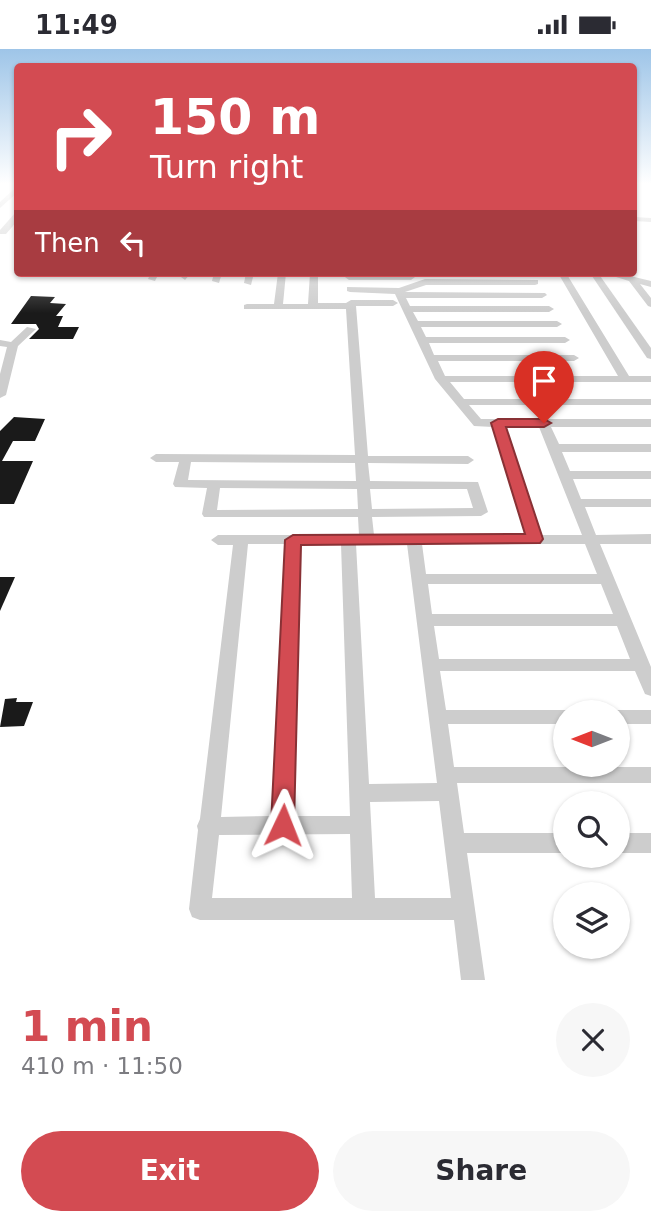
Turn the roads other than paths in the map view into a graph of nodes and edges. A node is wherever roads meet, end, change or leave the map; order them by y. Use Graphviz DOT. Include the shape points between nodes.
graph roads {
  1 [pos="249,277"];
  2 [pos="282,277"];
  3 [pos="314,277"];
  4 [pos="349,277"];
  5 [pos="481,277"];
  6 [pos="532,277"];
  7 [pos="564,277"];
  8 [pos="597,277"];
  9 [pos="624,277"];
  10 [pos="632,279"];
  11 [pos="248,283"];
  12 [pos="651,284"];
  13 [pos="350,289"];
  14 [pos="542,295"];
  15 [pos="398,296"];
  16 [pos="651,304"];
  17 [pos="351,305"];
  18 [pos="247,307"];
  19 [pos="278,307"];
  20 [pos="313,307"];
  21 [pos="407,309"];
  22 [pos="549,309"];
  23 [pos="414,324"];
  24 [pos="557,324"];
  25 [pos="31,330"];
  26 [pos="422,340"];
  27 [pos="565,340"];
  28 [pos="0,343"];
  29 [pos="13,345"];
  30 [pos="651,356"];
  31 [pos="430,358"];
  32 [pos="574,358"];
  33 [pos="441,379"];
  34 [pos="585,379"];
  35 [pos="625,379"];
  36 [pos="651,379"];
  37 [pos="0,395"];
  38 [pos="459,402"];
  39 [pos="651,402"];
  40 [pos="498,423"];
  41 [pos="544,423"];
  42 [pos="651,423"];
  43 [pos="554,448"];
  44 [pos="651,448"];
  45 [pos="156,458"];
  46 [pos="186,458"];
  47 [pos="362,459"];
  48 [pos="468,460"];
  49 [pos="565,475"];
  50 [pos="651,475"];
  51 [pos="214,484"];
  52 [pos="364,485"];
  53 [pos="576,503"];
  54 [pos="651,503"];
  55 [pos="366,513"];
  56 [pos="535,539"];
  57 [pos="591,539"];
  58 [pos="218,540"];
  59 [pos="241,540"];
  60 [pos="293,540"];
  61 [pos="348,540"];
  62 [pos="367,540"];
  63 [pos="414,540"];
  64 [pos="649,544"];
  65 [pos="419,579"];
  66 [pos="606,579"];
  67 [pos="425,620"];
  68 [pos="623,620"];
  69 [pos="431,665"];
  70 [pos="641,665"];
  71 [pos="651,689"];
  72 [pos="438,717"];
  73 [pos="553,717"];
  74 [pos="630,717"];
  75 [pos="651,717"];
  76 [pos="651,775"];
  77 [pos="447,783"];
  78 [pos="359,793"];
  79 [pos="208,825"];
  80 [pos="283,825"];
  81 [pos="360,825"];
  82 [pos="651,842"];
  83 [pos="455,843"];
  84 [pos="553,843"];
  85 [pos="630,843"];
  86 [pos="364,908"];
  87 [pos="464,909"];
  88 [pos="473,980"];
  1 -- 11 [label="street"];
  2 -- 19 [label="street"];
  3 -- 20 [label="street"];
  4 -- 13 [label="street"];
  5 -- 6 [label="street"];
  5 -- 15 [label="street" via="425,282"];
  6 -- 14 [label="street"];
  7 -- 35 [label="street"];
  8 -- 30 [label="street"];
  9 -- 10 [label="street"];
  10 -- 12 [label="street"];
  10 -- 16 [label="street"];
  13 -- 15 [label="street"];
  13 -- 17 [label="street"];
  14 -- 15 [label="street"];
  14 -- 22 [label="street"];
  15 -- 17 [label="street"];
  15 -- 21 [label="street"];
  17 -- 20 [label="street"];
  17 -- 47 [label="street"];
  18 -- 19 [label="street"];
  19 -- 20 [label="street"];
  21 -- 22 [label="street"];
  21 -- 23 [label="street"];
  22 -- 24 [label="street"];
  23 -- 24 [label="street"];
  23 -- 26 [label="street"];
  24 -- 27 [label="street"];
  25 -- 29 [label="street"];
  26 -- 27 [label="street"];
  26 -- 31 [label="street"];
  27 -- 32 [label="street"];
  28 -- 29 [label="street"];
  29 -- 37 [label="street"];
  31 -- 32 [label="street"];
  31 -- 33 [label="street"];
  32 -- 34 [label="street"];
  33 -- 34 [label="street"];
  33 -- 38 [label="street"];
  34 -- 35 [label="street"];
  35 -- 36 [label="street"];
  38 -- 39 [label="street"];
  38 -- 40 [label="street" via="478,423"];
  40 -- 41 [label="street"];
  40 -- 56 [label="street"];
  41 -- 42 [label="street"];
  41 -- 43 [label="street"];
  43 -- 44 [label="street"];
  43 -- 49 [label="street"];
  45 -- 46 [label="street"];
  46 -- 47 [label="street"];
  46 -- 51 [label="street" via="180,484"];
  47 -- 48 [label="street"];
  47 -- 52 [label="street"];
  49 -- 50 [label="street"];
  49 -- 53 [label="street"];
  51 -- 52 [label="street"];
  51 -- 55 [label="street" via="209,515"];
  52 -- 55 [label="street"];
  52 -- 55 [label="street" via="473,485 481,512"];
  53 -- 54 [label="street"];
  53 -- 57 [label="street"];
  55 -- 62 [label="street"];
  56 -- 57 [label="street"];
  56 -- 63 [label="street"];
  57 -- 64 [label="street"];
  57 -- 66 [label="street"];
  58 -- 59 [label="street"];
  59 -- 60 [label="street"];
  59 -- 79 [label="street"];
  60 -- 61 [label="street"];
  60 -- 80 [label="street"];
  61 -- 62 [label="street"];
  61 -- 78 [label="street"];
  62 -- 63 [label="street"];
  63 -- 65 [label="street"];
  65 -- 66 [label="street"];
  65 -- 67 [label="street"];
  66 -- 68 [label="street"];
  67 -- 68 [label="street"];
  67 -- 69 [label="street"];
  68 -- 70 [label="street"];
  69 -- 70 [label="street"];
  69 -- 72 [label="street"];
  70 -- 71 [label="street"];
  72 -- 73 [label="street"];
  72 -- 77 [label="street"];
  74 -- 75 [label="street"];
  76 -- 77 [label="street"];
  77 -- 78 [label="street"];
  77 -- 83 [label="street"];
  78 -- 81 [label="street"];
  79 -- 80 [label="street"];
  79 -- 86 [label="street" via="200,909"];
  80 -- 81 [label="street"];
  81 -- 86 [label="street"];
  82 -- 85 [label="street"];
  83 -- 84 [label="street"];
  83 -- 87 [label="street"];
  86 -- 87 [label="street"];
  87 -- 88 [label="street"];
}
